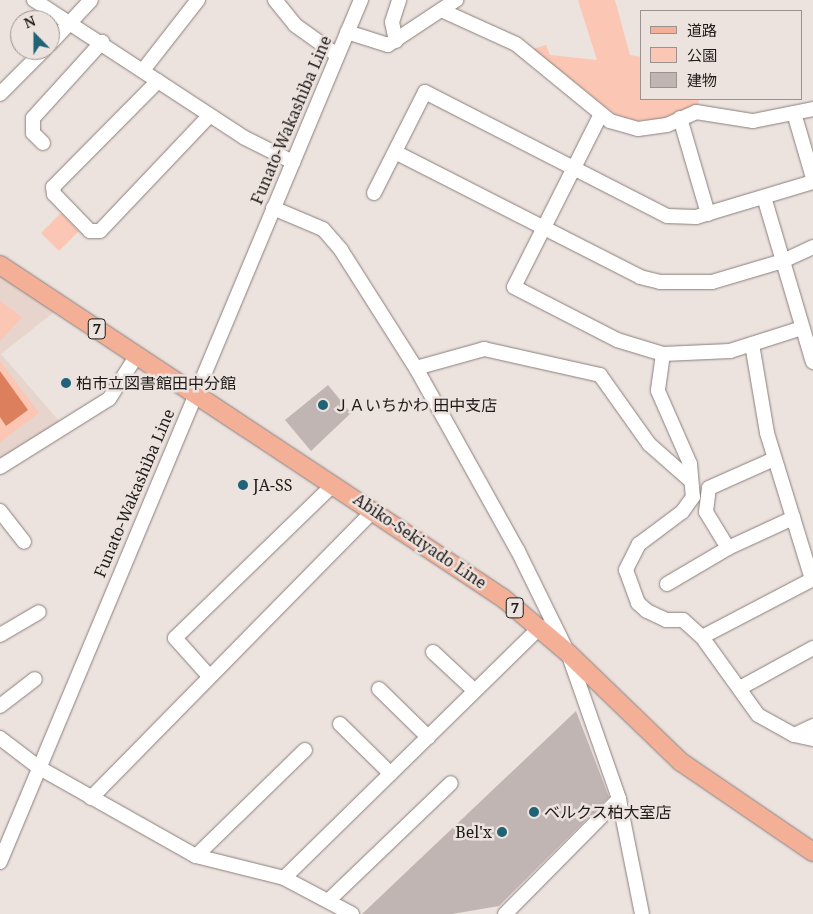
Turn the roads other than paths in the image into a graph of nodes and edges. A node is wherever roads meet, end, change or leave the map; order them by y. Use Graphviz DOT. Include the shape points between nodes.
graph roads {
  1 [pos="34,0"];
  2 [pos="91,0"];
  3 [pos="198,0"];
  4 [pos="275,0"];
  5 [pos="361,0"];
  6 [pos="399,0"];
  7 [pos="456,0"];
  8 [pos="441,10"];
  9 [pos="72,22"];
  10 [pos="347,32"];
  11 [pos="60,34"];
  12 [pos="396,41"];
  13 [pos="102,42"];
  14 [pos="337,55"];
  15 [pos="34,60"];
  16 [pos="144,69"];
  17 [pos="158,80"];
  18 [pos="0,94"];
  19 [pos="813,109"];
  20 [pos="794,113"];
  21 [pos="209,116"];
  22 [pos="600,116"];
  23 [pos="680,118"];
  24 [pos="44,143"];
  25 [pos="395,152"];
  26 [pos="293,162"];
  27 [pos="573,169"];
  28 [pos="813,178"];
  29 [pos="813,182"];
  30 [pos="374,193"];
  31 [pos="764,197"];
  32 [pos="273,208"];
  33 [pos="708,214"];
  34 [pos="543,228"];
  35 [pos="813,247"];
  36 [pos="783,261"];
  37 [pos="0,265"];
  38 [pos="802,328"];
  39 [pos="752,344"];
  40 [pos="663,354"];
  41 [pos="137,355"];
  42 [pos="813,362"];
  43 [pos="416,368"];
  44 [pos="195,392"];
  45 [pos="774,460"];
  46 [pos="0,467"];
  47 [pos="691,481"];
  48 [pos="334,484"];
  49 [pos="374,510"];
  50 [pos="0,511"];
  51 [pos="793,518"];
  52 [pos="24,542"];
  53 [pos="728,548"];
  54 [pos="813,579"];
  55 [pos="667,584"];
  56 [pos="39,612"];
  57 [pos="540,627"];
  58 [pos="0,635"];
  59 [pos="702,637"];
  60 [pos="813,648"];
  61 [pos="433,652"];
  62 [pos="568,652"];
  63 [pos="209,676"];
  64 [pos="35,679"];
  65 [pos="740,688"];
  66 [pos="379,689"];
  67 [pos="475,691"];
  68 [pos="0,706"];
  69 [pos="340,724"];
  70 [pos="813,726"];
  71 [pos="794,735"];
  72 [pos="428,737"];
  73 [pos="0,738"];
  74 [pos="813,739"];
  75 [pos="305,750"];
  76 [pos="38,767"];
  77 [pos="390,774"];
  78 [pos="451,783"];
  79 [pos="91,798"];
  80 [pos="619,799"];
  81 [pos="813,852"];
  82 [pos="196,856"];
  83 [pos="0,860"];
  84 [pos="284,878"];
  85 [pos="328,901"];
  86 [pos="352,914"];
  87 [pos="505,914"];
  88 [pos="642,914"];
  1 -- 9 [label="street"];
  2 -- 9 [label="street"];
  3 -- 16 [label="street"];
  4 -- 14 [label="street" via="295,25"];
  5 -- 10 [label="street, Funato-Wakashiba Line"];
  6 -- 12 [label="street" via="392,22"];
  7 -- 8 [label="street"];
  8 -- 12 [label="street"];
  8 -- 22 [label="street" via="516,44"];
  9 -- 11 [label="street"];
  9 -- 13 [label="street"];
  10 -- 12 [label="street" via="381,45"];
  10 -- 14 [label="street, Funato-Wakashiba Line"];
  13 -- 16 [label="street"];
  13 -- 24 [label="street" via="33,118 33,133"];
  14 -- 26 [label="street, Funato-Wakashiba Line"];
  15 -- 18 [label="street"];
  16 -- 17 [label="street"];
  17 -- 21 [label="street"];
  17 -- 21 [label="street" via="53,187 54,194 90,231 100,231"];
  19 -- 20 [label="street"];
  20 -- 23 [label="street" via="753,121 696,112"];
  20 -- 28 [label="street"];
  21 -- 26 [label="street"];
  22 -- 23 [label="street" via="638,129"];
  22 -- 27 [label="street"];
  23 -- 33 [label="street"];
  25 -- 27 [label="street" via="425,92"];
  25 -- 30 [label="street"];
  25 -- 34 [label="street"];
  26 -- 32 [label="street, Funato-Wakashiba Line"];
  27 -- 33 [label="street" via="667,216 684,219"];
  27 -- 34 [label="street"];
  29 -- 31 [label="street"];
  31 -- 33 [label="street"];
  31 -- 36 [label="street"];
  32 -- 43 [label="street" via="312,223 331,237"];
  32 -- 44 [label="street, Funato-Wakashiba Line"];
  34 -- 36 [label="street" via="640,277 675,285 712,282"];
  34 -- 40 [label="street" via="514,286 617,340"];
  35 -- 36 [label="street"];
  36 -- 38 [label="street"];
  37 -- 41 [label="main road, Abiko-Sekiyado Line / 7"];
  38 -- 39 [label="street"];
  38 -- 42 [label="street"];
  39 -- 40 [label="street" via="711,353"];
  39 -- 45 [label="street"];
  40 -- 47 [label="street" via="658,390 690,464"];
  41 -- 44 [label="main road, Abiko-Sekiyado Line / 7"];
  41 -- 46 [label="street" via="109,398"];
  43 -- 47 [label="street" via="484,349 600,375 648,444"];
  43 -- 62 [label="street"];
  44 -- 48 [label="main road, Abiko-Sekiyado Line / 7"];
  44 -- 76 [label="street, Funato-Wakashiba Line"];
  45 -- 51 [label="street"];
  45 -- 53 [label="street" via="709,488 706,512"];
  47 -- 59 [label="street" via="693,498 639,544 626,570 638,602 647,611 666,620 683,620"];
  48 -- 49 [label="main road, Abiko-Sekiyado Line / 7"];
  48 -- 63 [label="street" via="175,638"];
  49 -- 57 [label="main road, Abiko-Sekiyado Line / 7"];
  49 -- 63 [label="street"];
  50 -- 52 [label="street"];
  51 -- 53 [label="street"];
  51 -- 54 [label="street"];
  53 -- 55 [label="street"];
  54 -- 59 [label="street"];
  56 -- 58 [label="street"];
  57 -- 62 [label="main road, Abiko-Sekiyado Line / 7"];
  57 -- 67 [label="street"];
  59 -- 65 [label="street"];
  60 -- 65 [label="street"];
  61 -- 67 [label="street"];
  62 -- 80 [label="street"];
  62 -- 81 [label="main road, Abiko-Sekiyado Line / 7" via="681,762"];
  63 -- 79 [label="street"];
  64 -- 68 [label="street"];
  65 -- 71 [label="street" via="758,715"];
  66 -- 72 [label="street"];
  67 -- 72 [label="street"];
  69 -- 77 [label="street"];
  70 -- 71 [label="street"];
  71 -- 74 [label="street"];
  72 -- 77 [label="street"];
  73 -- 76 [label="street"];
  75 -- 82 [label="street"];
  76 -- 79 [label="street"];
  76 -- 83 [label="street, Funato-Wakashiba Line"];
  77 -- 84 [label="street"];
  78 -- 85 [label="street"];
  79 -- 82 [label="street"];
  80 -- 87 [label="street"];
  80 -- 88 [label="street"];
  82 -- 84 [label="street"];
  84 -- 85 [label="street"];
  85 -- 86 [label="street"];
}
